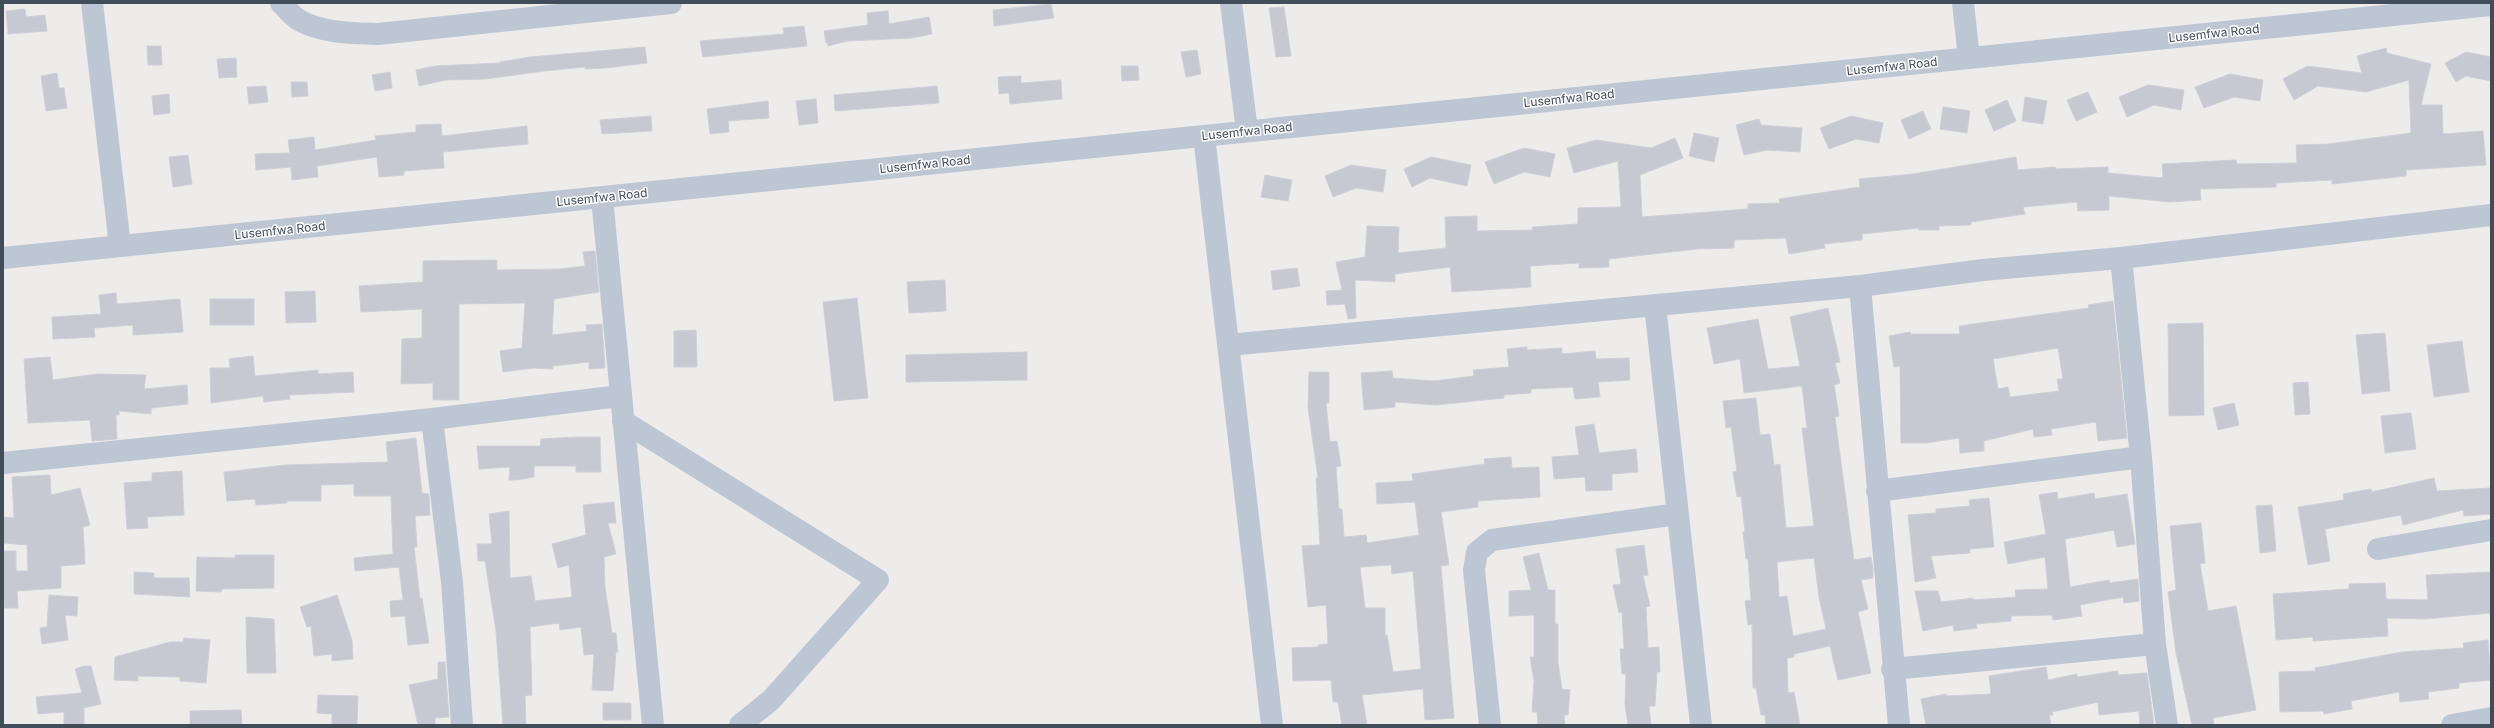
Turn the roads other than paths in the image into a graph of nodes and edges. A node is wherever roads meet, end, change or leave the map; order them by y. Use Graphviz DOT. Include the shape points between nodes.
graph roads {
  1 [pos="92,3"];
  2 [pos="281,3"];
  3 [pos="671,3"];
  4 [pos="1231,3"];
  5 [pos="1963,3"];
  6 [pos="2491,5"];
  7 [pos="2396,9"];
  8 [pos="1969,58"];
  9 [pos="1247,131"];
  10 [pos="1204,136"];
  11 [pos="602,198"];
  12 [pos="2491,215"];
  13 [pos="120,246"];
  14 [pos="3,258"];
  15 [pos="2121,258"];
  16 [pos="1860,286"];
  17 [pos="1655,305"];
  18 [pos="1228,345"];
  19 [pos="620,396"];
  20 [pos="432,419"];
  21 [pos="623,421"];
  22 [pos="2140,457"];
  23 [pos="3,462"];
  24 [pos="1877,491"];
  25 [pos="1677,514"];
  26 [pos="2491,530"];
  27 [pos="2378,549"];
  28 [pos="2155,644"];
  29 [pos="1892,669"];
  30 [pos="2491,718"];
  31 [pos="462,725"];
  32 [pos="653,725"];
  33 [pos="740,725"];
  34 [pos="1272,725"];
  35 [pos="1490,725"];
  36 [pos="1701,725"];
  37 [pos="1898,725"];
  38 [pos="2167,725"];
  39 [pos="2452,725"];
  1 -- 13 [label="street"];
  2 -- 3 [label="street" via="299,20 324,28 378,34"];
  4 -- 9 [label="street"];
  5 -- 8 [label="street"];
  6 -- 7 [label="street, Lusemfwa Road"];
  7 -- 8 [label="street, Lusemfwa Road"];
  8 -- 9 [label="street, Lusemfwa Road"];
  9 -- 10 [label="street, Lusemfwa Road"];
  10 -- 11 [label="street, Lusemfwa Road"];
  10 -- 18 [label="street"];
  11 -- 13 [label="street, Lusemfwa Road"];
  11 -- 19 [label="street"];
  12 -- 15 [label="street"];
  13 -- 14 [label="street, Lusemfwa Road"];
  15 -- 16 [label="street" via="1983,270"];
  15 -- 22 [label="street"];
  16 -- 17 [label="street"];
  16 -- 24 [label="street"];
  17 -- 18 [label="street"];
  17 -- 25 [label="street"];
  18 -- 34 [label="street"];
  19 -- 20 [label="street"];
  19 -- 21 [label="street"];
  20 -- 23 [label="street"];
  20 -- 31 [label="street" via="452,582"];
  21 -- 32 [label="street"];
  21 -- 33 [label="street" via="878,580 771,700"];
  22 -- 24 [label="street"];
  22 -- 28 [label="street"];
  24 -- 29 [label="street"];
  25 -- 35 [label="street" via="1492,540 1477,552 1474,570"];
  25 -- 36 [label="street"];
  26 -- 27 [label="street"];
  28 -- 29 [label="street"];
  28 -- 38 [label="street"];
  29 -- 37 [label="street"];
  30 -- 39 [label="street"];
}
